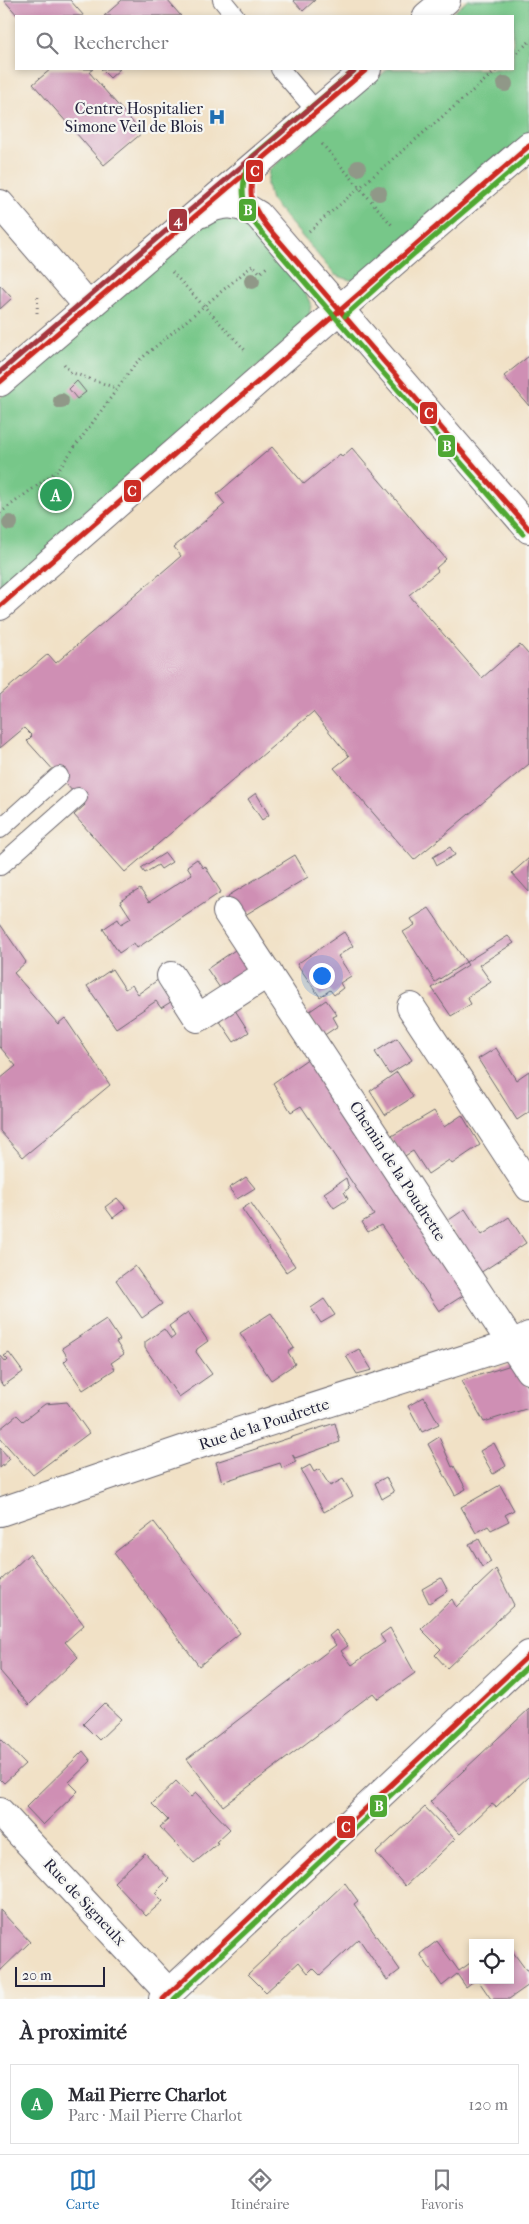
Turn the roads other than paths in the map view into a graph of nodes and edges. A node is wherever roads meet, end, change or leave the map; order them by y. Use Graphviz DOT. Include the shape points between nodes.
graph roads {
  1 [pos="222,0"];
  2 [pos="446,0"];
  3 [pos="235,15"];
  4 [pos="428,15"];
  5 [pos="281,70"];
  6 [pos="365,70"];
  7 [pos="317,112"];
  8 [pos="529,146"];
  9 [pos="258,162"];
  10 [pos="0,204"];
  11 [pos="198,215"];
  12 [pos="258,215"];
  13 [pos="89,307"];
  14 [pos="340,310"];
  15 [pos="0,382"];
  16 [pos="529,529"];
  17 [pos="0,606"];
  18 [pos="59,776"];
  19 [pos="78,797"];
  20 [pos="0,829"];
  21 [pos="0,866"];
  22 [pos="227,912"];
  23 [pos="268,973"];
  24 [pos="171,976"];
  25 [pos="411,1007"];
  26 [pos="529,1187"];
  27 [pos="521,1340"];
  28 [pos="529,1370"];
  29 [pos="0,1512"];
  30 [pos="529,1656"];
  31 [pos="0,1812"];
  32 [pos="166,1996"];
  1 -- 3 [label="lane"];
  2 -- 4 [label="street"];
  5 -- 7 [label="lane"];
  6 -- 7 [label="street"];
  7 -- 9 [label="street"];
  8 -- 14 [label="street"];
  9 -- 11 [label="street"];
  9 -- 12 [label="street" via="248,190"];
  10 -- 13 [label="street"];
  11 -- 12 [label="street" via="214,205 232,204 247,207"];
  11 -- 13 [label="street"];
  12 -- 14 [label="street"];
  13 -- 15 [label="street"];
  14 -- 16 [label="street"];
  14 -- 17 [label="street"];
  18 -- 20 [label="lane"];
  19 -- 21 [label="lane"];
  22 -- 23 [label="street, Chemin de la Poudrette"];
  23 -- 24 [label="street" via="198,1018"];
  23 -- 27 [label="street, Chemin de la Poudrette"];
  25 -- 26 [label="street"];
  27 -- 28 [label="street, Chemin de la Poudrette"];
  27 -- 29 [label="street, Rue de la Poudrette"];
  30 -- 32 [label="street"];
  31 -- 32 [label="street, Rue de Signeulx"];
}
